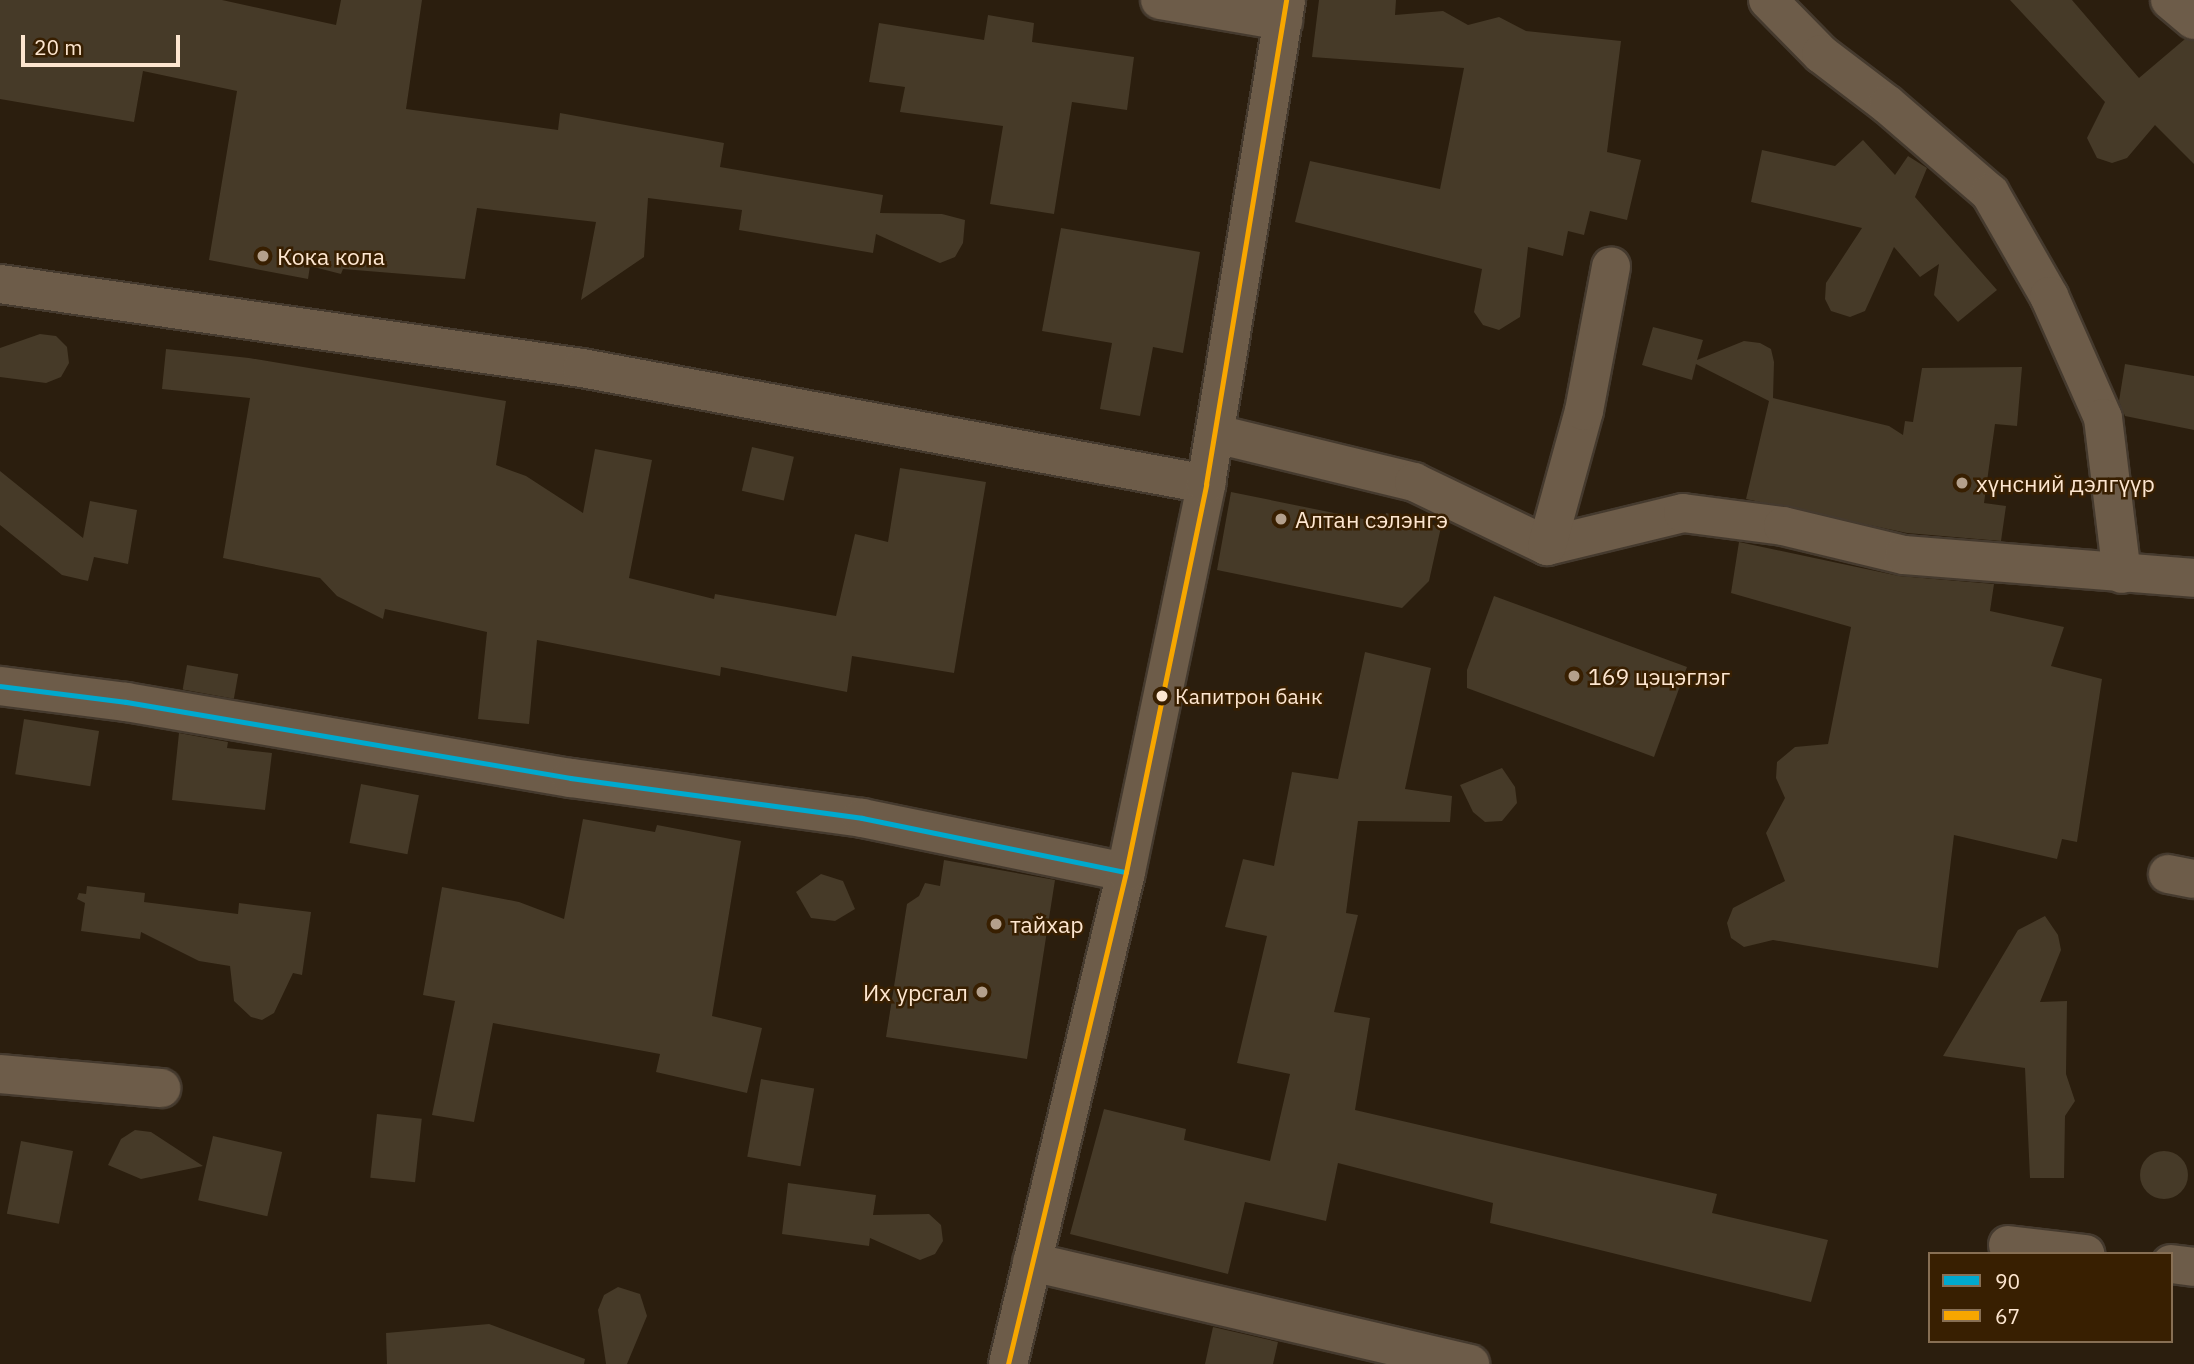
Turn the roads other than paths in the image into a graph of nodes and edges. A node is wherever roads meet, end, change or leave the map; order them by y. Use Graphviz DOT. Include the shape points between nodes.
graph roads {
  1 [pos="1160,0"];
  2 [pos="1768,0"];
  3 [pos="2170,0"];
  4 [pos="1284,11"];
  5 [pos="2194,20"];
  6 [pos="1611,267"];
  7 [pos="0,284"];
  8 [pos="1216,434"];
  9 [pos="1206,484"];
  10 [pos="1547,546"];
  11 [pos="2122,574"];
  12 [pos="2194,578"];
  13 [pos="0,686"];
  14 [pos="1126,872"];
  15 [pos="0,1074"];
  16 [pos="161,1088"];
  17 [pos="2008,1245"];
  18 [pos="2068,1252"];
  19 [pos="1032,1262"];
  20 [pos="2173,1264"];
  21 [pos="2194,1267"];
  22 [pos="1008,1364"];
  23 [pos="1470,1364"];
  1 -- 4 [label="street"];
  2 -- 11 [label="street" via="1821,54 1990,193 2049,296 2103,418"];
  3 -- 5 [label="street"];
  4 -- 8 [label="street"];
  6 -- 10 [label="street" via="1584,411"];
  7 -- 9 [label="street" via="582,368"];
  8 -- 9 [label="street"];
  8 -- 10 [label="street" via="1414,482"];
  9 -- 14 [label="street"];
  10 -- 11 [label="street" via="1683,513 1783,526 1904,555"];
  11 -- 12 [label="street"];
  13 -- 14 [label="street" via="126,702 571,778 862,818"];
  14 -- 19 [label="street"];
  15 -- 16 [label="street"];
  17 -- 18 [label="street"];
  19 -- 22 [label="street"];
  19 -- 23 [label="street"];
  20 -- 21 [label="street"];
}
